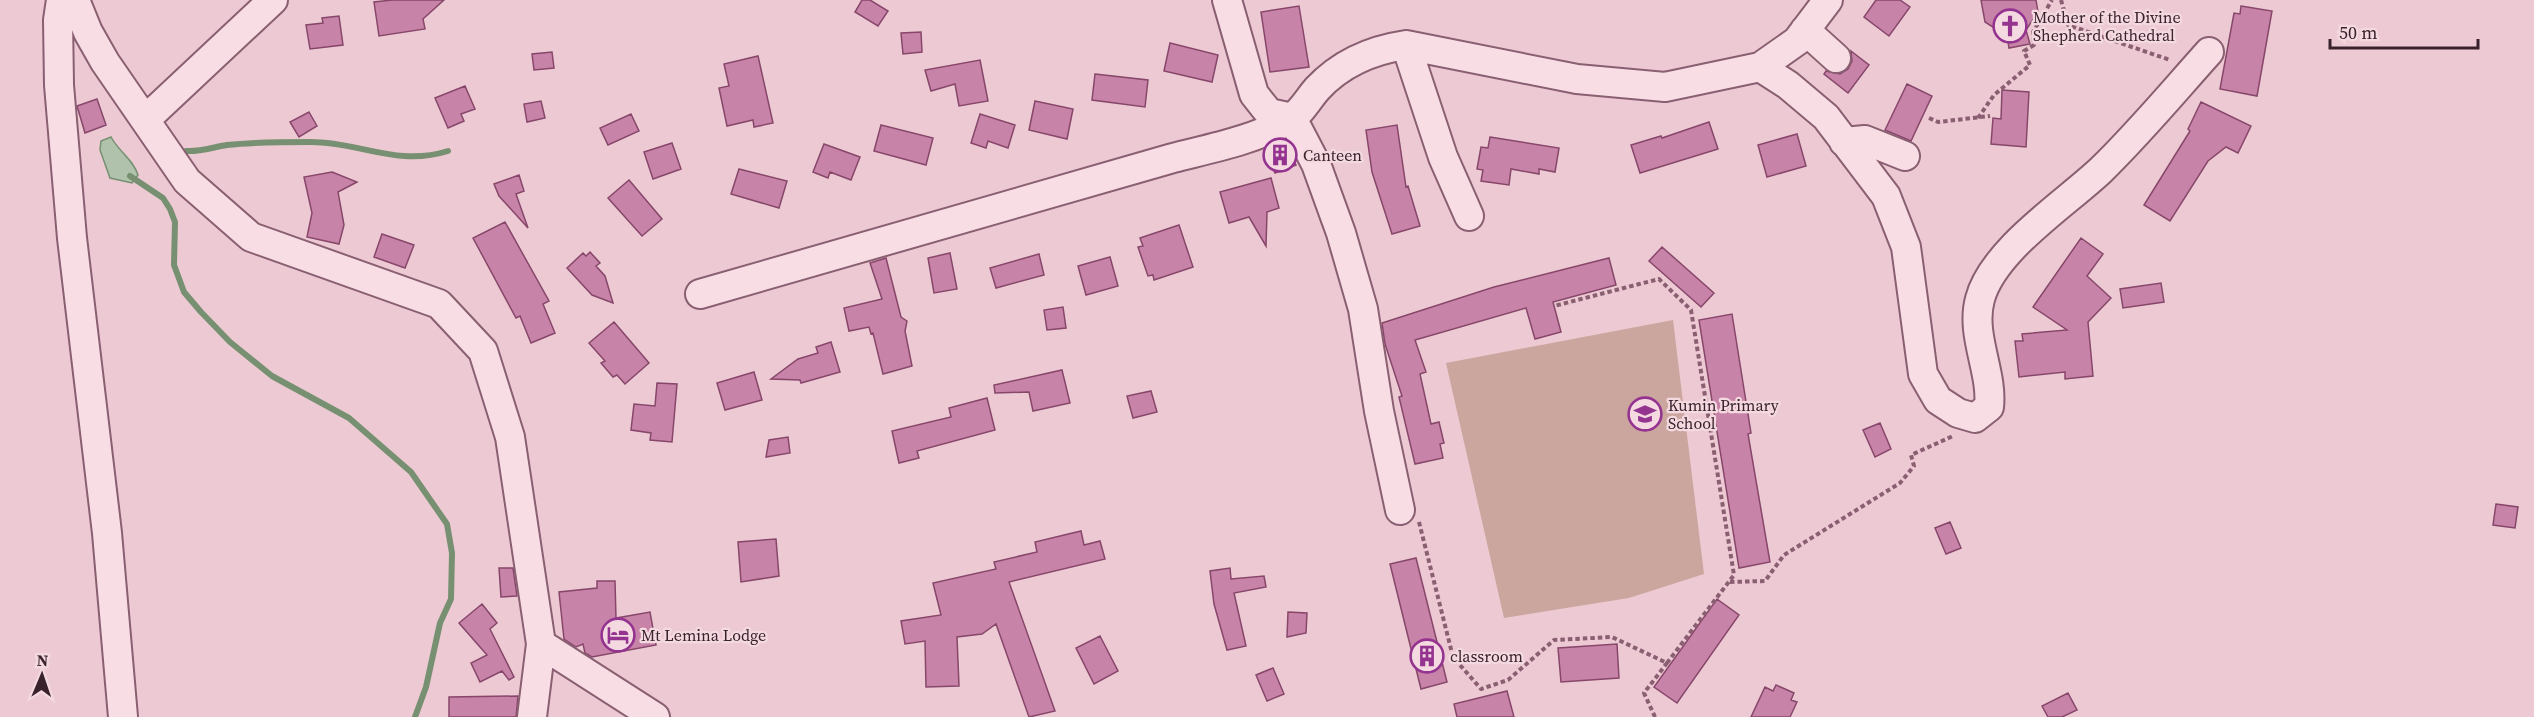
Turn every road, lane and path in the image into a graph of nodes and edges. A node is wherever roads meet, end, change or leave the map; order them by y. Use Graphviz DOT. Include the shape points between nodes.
graph roads {
  1 [pos="61,0"];
  2 [pos="75,0"];
  3 [pos="273,0"];
  4 [pos="1227,0"];
  5 [pos="1828,0"];
  6 [pos="2052,0"];
  7 [pos="2061,0"];
  8 [pos="1805,30"];
  9 [pos="1406,45"];
  10 [pos="1836,58"];
  11 [pos="2200,62"];
  12 [pos="1760,67"];
  13 [pos="1990,116"];
  14 [pos="1292,118"];
  15 [pos="1929,118"];
  16 [pos="1978,118"];
  17 [pos="146,119"];
  18 [pos="1844,142"];
  19 [pos="1905,156"];
  20 [pos="1468,216"];
  21 [pos="700,294"];
  22 [pos="1554,306"];
  23 [pos="1958,413"];
  24 [pos="1409,514"];
  25 [pos="1729,582"];
  26 [pos="541,644"];
  27 [pos="1668,663"];
  28 [pos="123,717"];
  29 [pos="532,717"];
  30 [pos="655,717"];
  31 [pos="1654,717"];
  1 -- 28 [label="street" via="59,85 72,238 107,533"];
  2 -- 17 [label="street" via="105,62"];
  3 -- 17 [label="street"];
  4 -- 14 [label="street" via="1254,94 1269,113"];
  5 -- 8 [label="street"];
  6 -- 16 [label="path" via="2033,32 2034,45 2024,51 2030,65 1994,95"];
  7 -- 11 [label="path" via="2068,25 2174,61"];
  8 -- 10 [label="street"];
  8 -- 12 [label="street" via="1797,41"];
  9 -- 12 [label="street" via="1577,80 1665,87"];
  9 -- 14 [label="street" via="1381,49 1352,61 1320,86"];
  9 -- 20 [label="street" via="1443,157"];
  11 -- 23 [label="street" via="2101,170 2048,214 1999,264 1979,300 1980,346 1991,390 1989,407 1975,418"];
  12 -- 18 [label="street" via="1826,117"];
  13 -- 16 [label="path"];
  14 -- 21 [label="street" via="1236,142"];
  14 -- 24 [label="street" via="1316,164 1341,233 1363,309 1379,411"];
  15 -- 16 [label="path" via="1938,122"];
  17 -- 26 [label="street" via="187,181 251,237 439,304 483,351 510,437"];
  18 -- 19 [label="street" via="1865,140"];
  18 -- 23 [label="street" via="1886,196 1906,246 1923,374 1938,400"];
  22 -- 25 [label="path" via="1659,279 1691,310 1734,575"];
  23 -- 25 [label="path" via="1956,435 1911,455 1914,466 1900,483 1784,555 1765,581"];
  24 -- 27 [label="path" via="1453,657 1480,689 1508,680 1554,640 1612,637"];
  25 -- 27 [label="path"];
  26 -- 29 [label="street"];
  26 -- 30 [label="street"];
  27 -- 31 [label="path" via="1644,693"];
}
